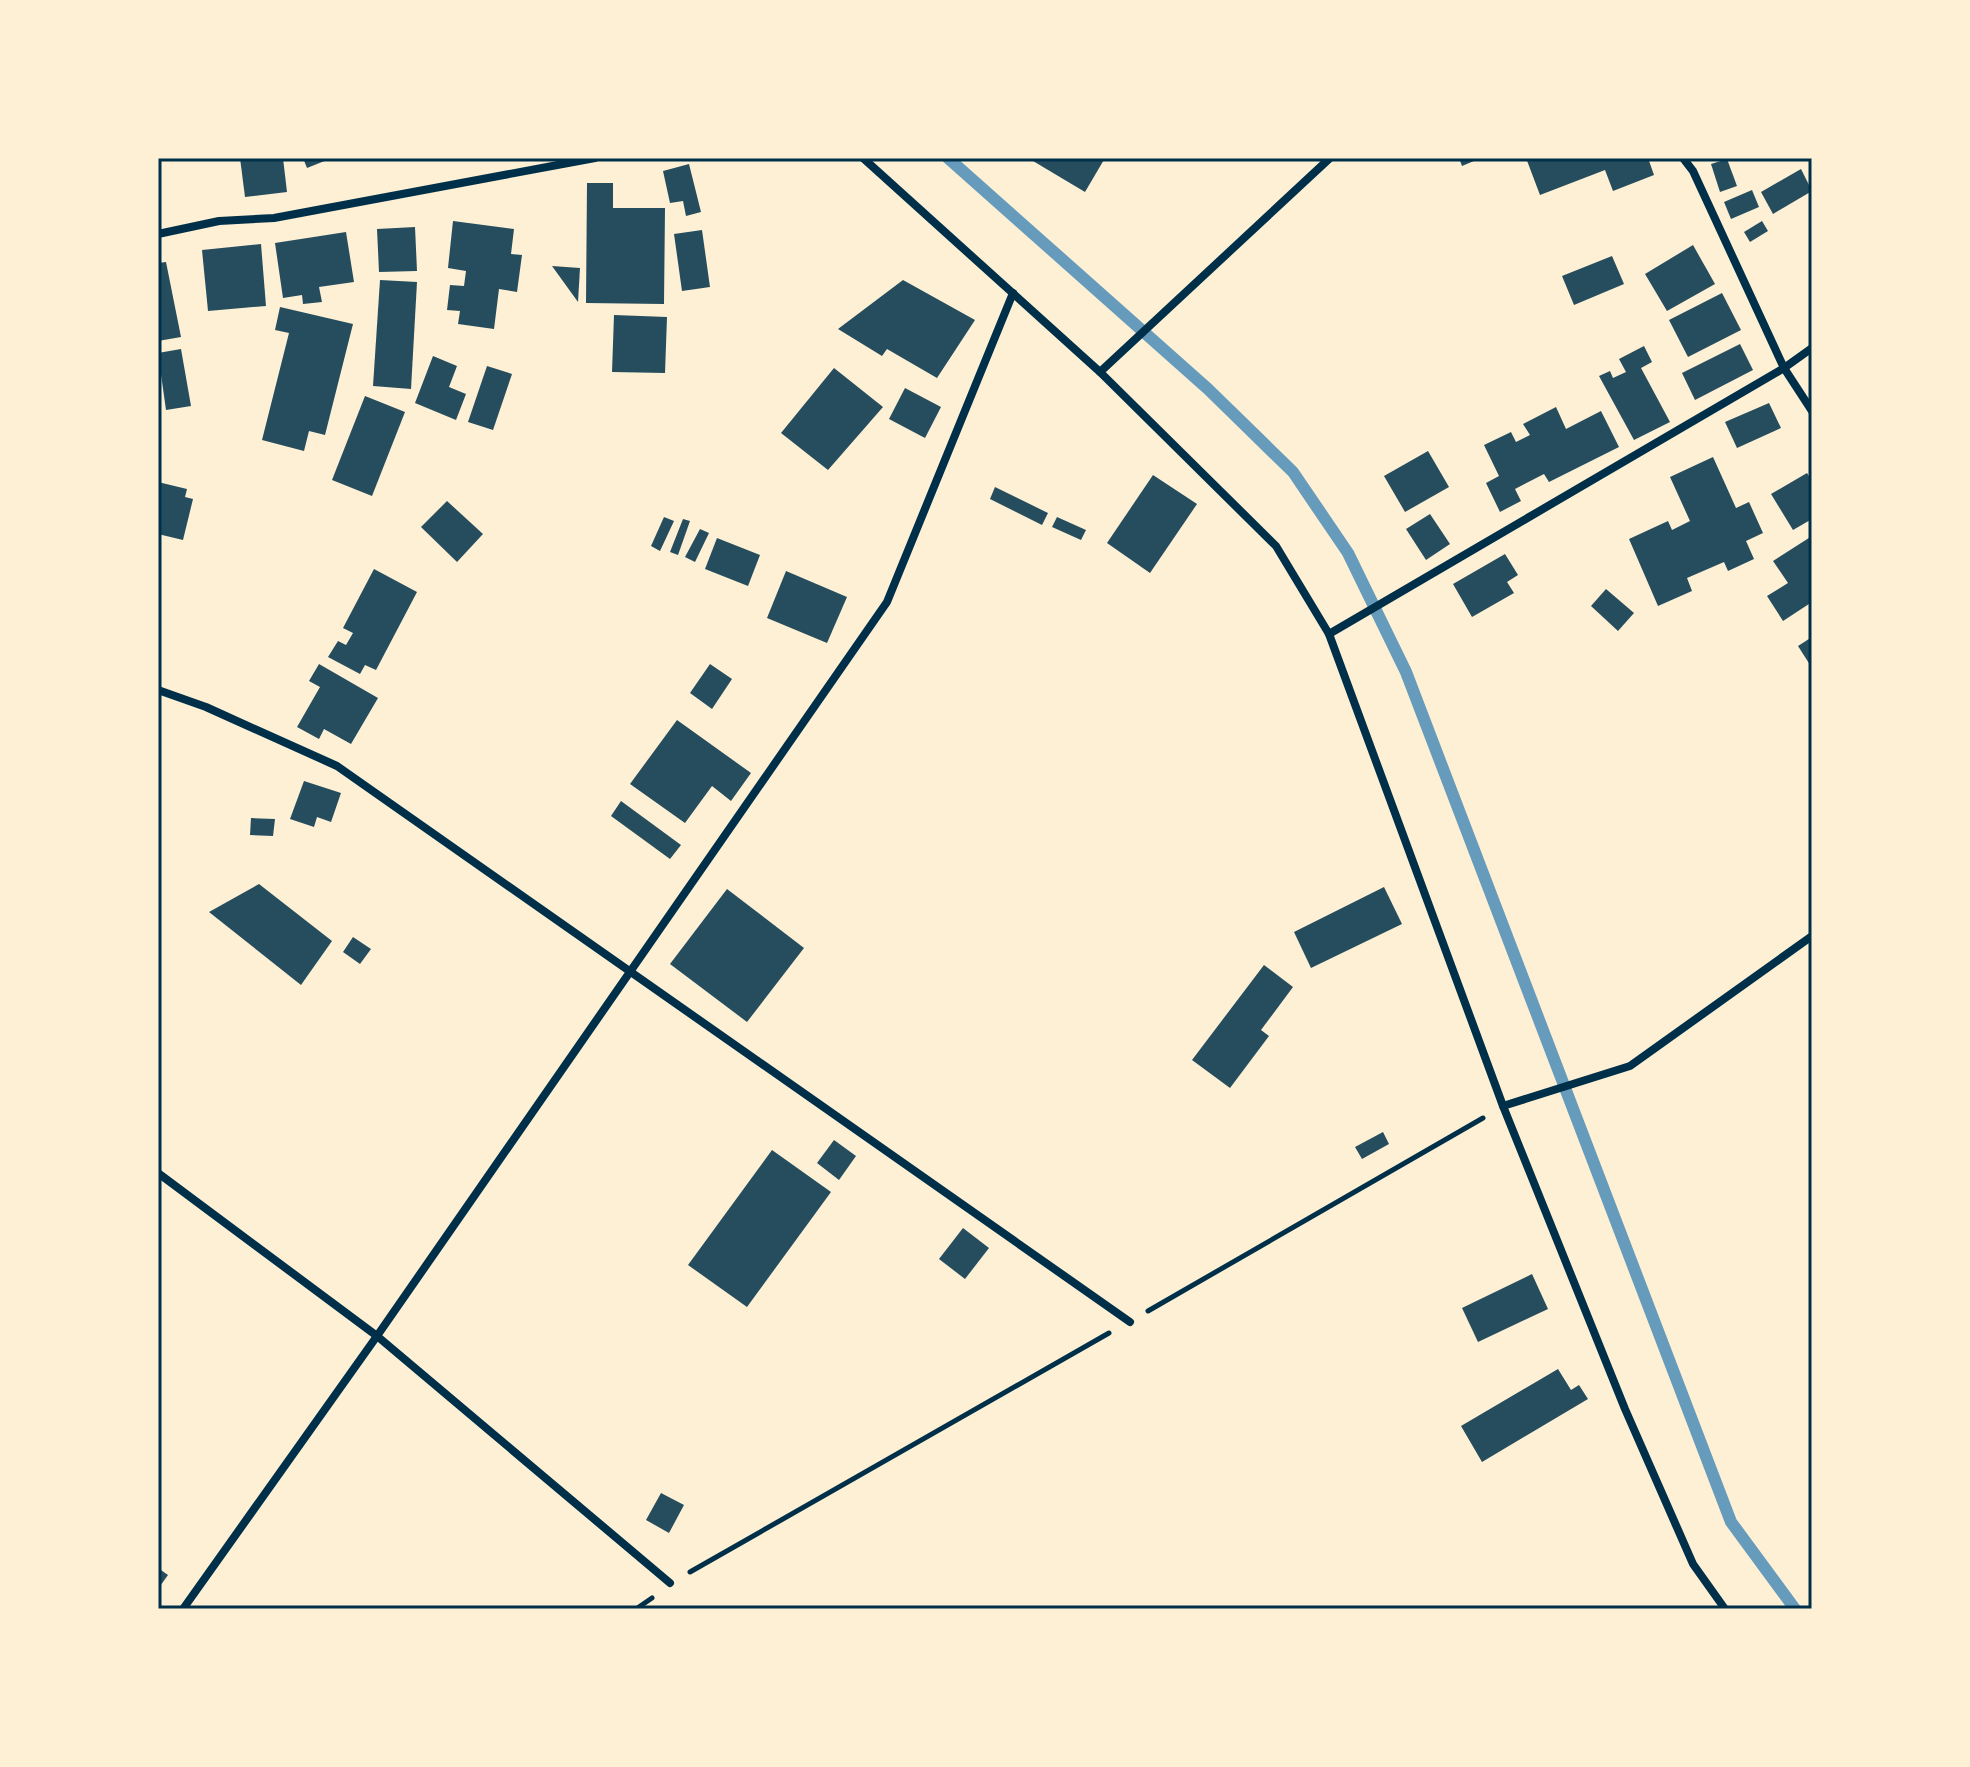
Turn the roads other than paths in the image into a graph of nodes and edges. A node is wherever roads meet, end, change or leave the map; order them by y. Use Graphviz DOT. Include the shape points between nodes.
graph roads {
  1 [pos="595,158"];
  2 [pos="863,158"];
  3 [pos="1330,158"];
  4 [pos="1683,158"];
  5 [pos="158,234"];
  6 [pos="1013,293"];
  7 [pos="1812,348"];
  8 [pos="1784,368"];
  9 [pos="1100,372"];
  10 [pos="1812,411"];
  11 [pos="1329,634"];
  12 [pos="158,690"];
  13 [pos="1812,936"];
  14 [pos="632,970"];
  15 [pos="1503,1106"];
  16 [pos="158,1173"];
  17 [pos="1130,1322"];
  18 [pos="377,1336"];
  19 [pos="670,1583"];
  20 [pos="183,1609"];
  21 [pos="1725,1609"];
  1 -- 5 [label="street" via="274,218 219,221"];
  2 -- 6 [label="street"];
  3 -- 9 [label="street"];
  4 -- 8 [label="street"];
  6 -- 9 [label="street"];
  6 -- 14 [label="street" via="887,602"];
  7 -- 8 [label="street"];
  8 -- 10 [label="street"];
  8 -- 11 [label="street"];
  9 -- 11 [label="street" via="1276,546"];
  11 -- 15 [label="street"];
  12 -- 14 [label="street" via="337,766"];
  13 -- 15 [label="street" via="1630,1066"];
  14 -- 17 [label="street"];
  14 -- 18 [label="street"];
  15 -- 21 [label="street" via="1693,1564"];
  16 -- 18 [label="street"];
  18 -- 19 [label="street"];
  18 -- 20 [label="street"];
}
